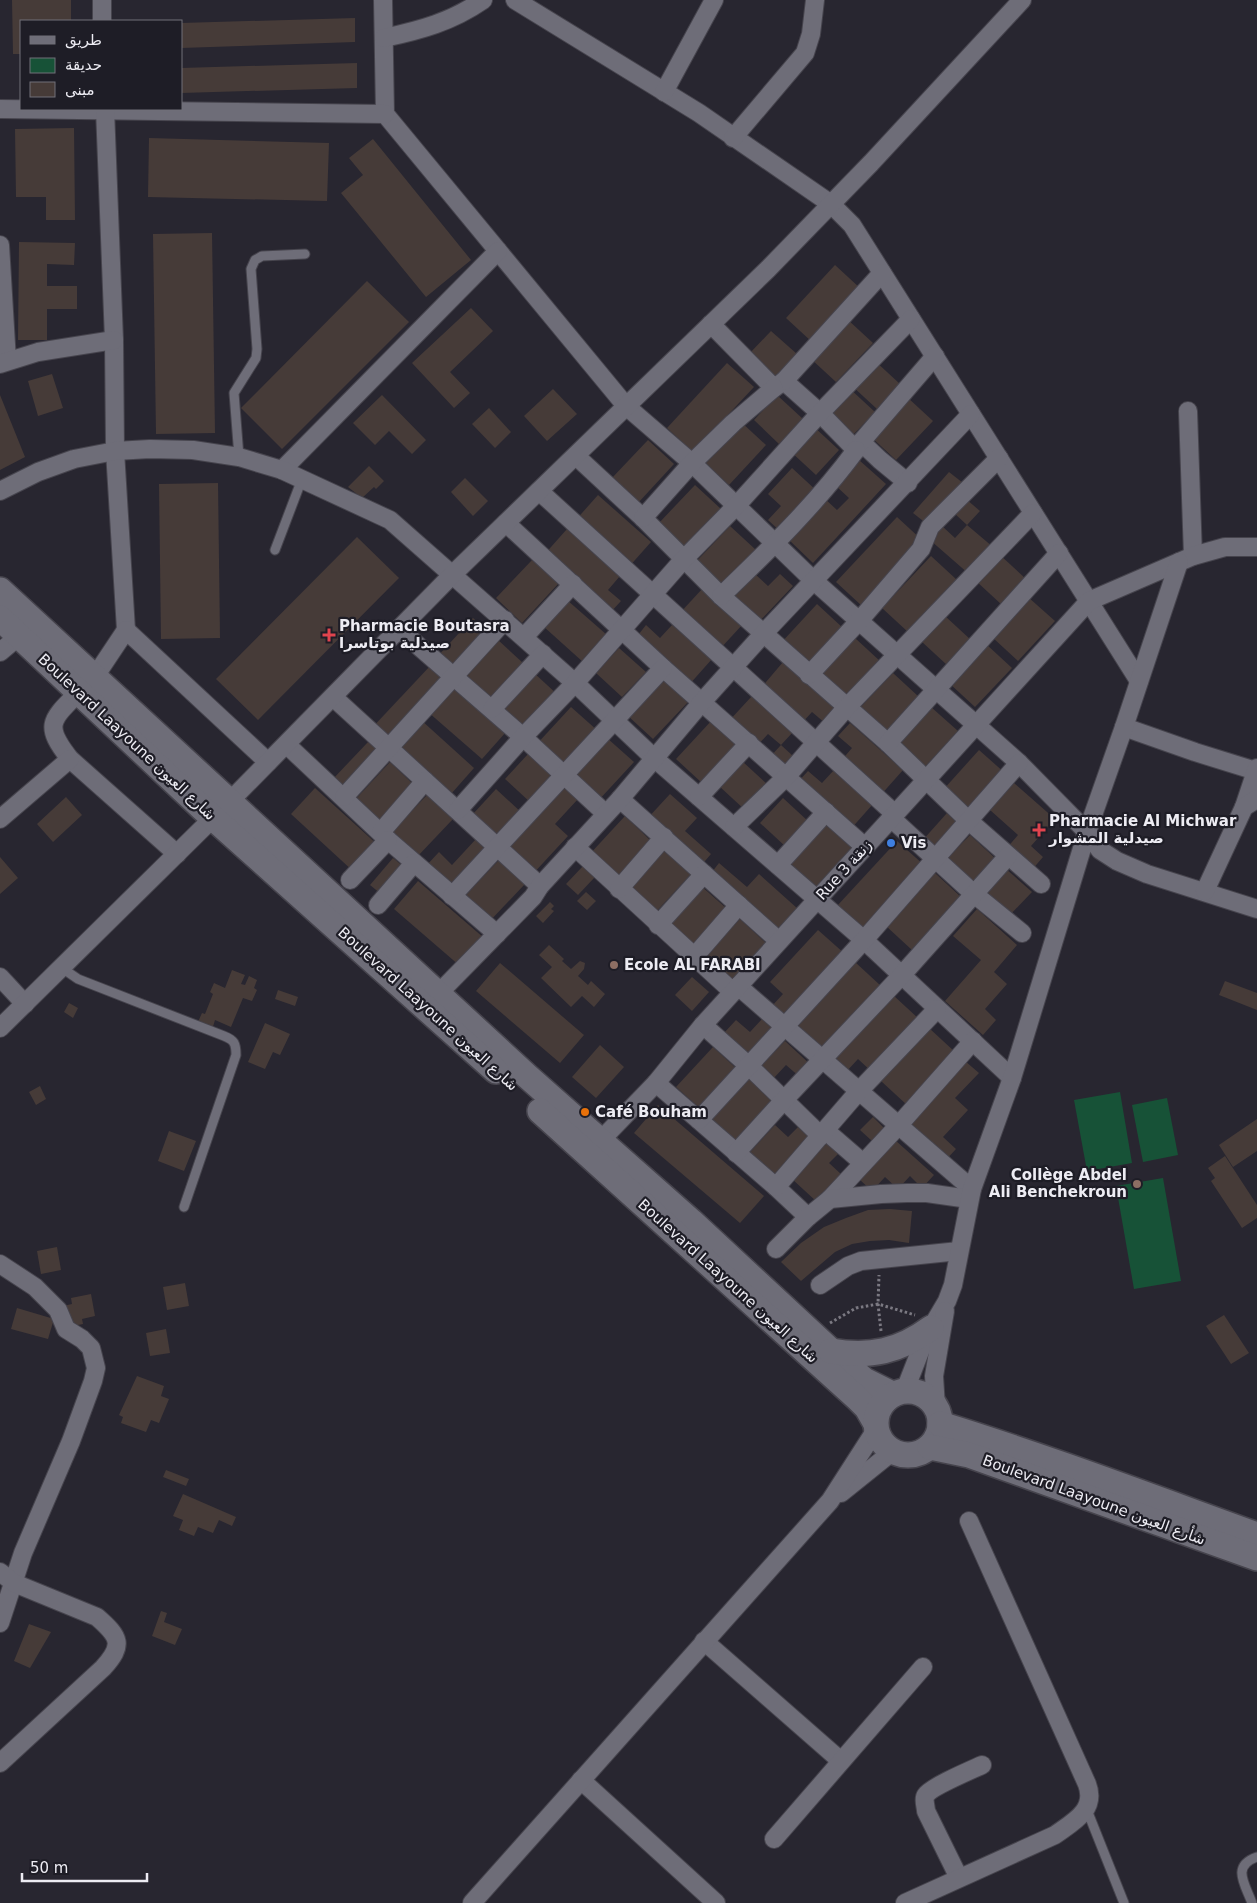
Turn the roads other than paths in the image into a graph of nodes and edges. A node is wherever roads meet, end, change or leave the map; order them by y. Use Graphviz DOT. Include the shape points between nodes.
graph roads {
  1 [pos="102,0"];
  2 [pos="383,0"];
  3 [pos="483,0"];
  4 [pos="515,0"];
  5 [pos="714,0"];
  6 [pos="815,0"];
  7 [pos="1022,0"];
  8 [pos="102,20"];
  9 [pos="384,38"];
  10 [pos="664,92"];
  11 [pos="0,109"];
  12 [pos="20,109"];
  13 [pos="105,110"];
  14 [pos="161,110"];
  15 [pos="385,114"];
  16 [pos="733,138"];
  17 [pos="831,204"];
  18 [pos="0,245"];
  19 [pos="498,251"];
  20 [pos="305,254"];
  21 [pos="882,273"];
  22 [pos="911,319"];
  23 [pos="711,324"];
  24 [pos="114,340"];
  25 [pos="935,356"];
  26 [pos="3,362"];
  27 [pos="779,385"];
  28 [pos="626,406"];
  29 [pos="1188,411"];
  30 [pos="820,413"];
  31 [pos="971,414"];
  32 [pos="858,446"];
  33 [pos="115,451"];
  34 [pos="576,456"];
  35 [pos="239,457"];
  36 [pos="999,458"];
  37 [pos="692,463"];
  38 [pos="282,470"];
  39 [pos="302,479"];
  40 [pos="908,483"];
  41 [pos="0,491"];
  42 [pos="539,491"];
  43 [pos="737,505"];
  44 [pos="1033,513"];
  45 [pos="643,518"];
  46 [pos="506,523"];
  47 [pos="777,543"];
  48 [pos="1257,547"];
  49 [pos="275,550"];
  50 [pos="1059,553"];
  51 [pos="1186,559"];
  52 [pos="683,560"];
  53 [pos="452,575"];
  54 [pos="813,580"];
  55 [pos="573,584"];
  56 [pos="0,590"];
  57 [pos="653,595"];
  58 [pos="721,596"];
  59 [pos="1089,602"];
  60 [pos="0,618"];
  61 [pos="505,620"];
  62 [pos="859,621"];
  63 [pos="399,629"];
  64 [pos="622,629"];
  65 [pos="126,630"];
  66 [pos="764,633"];
  67 [pos="19,636"];
  68 [pos="524,637"];
  69 [pos="0,652"];
  70 [pos="543,654"];
  71 [pos="897,654"];
  72 [pos="734,667"];
  73 [pos="663,668"];
  74 [pos="809,675"];
  75 [pos="453,676"];
  76 [pos="1139,681"];
  77 [pos="575,682"];
  78 [pos="86,685"];
  79 [pos="936,688"];
  80 [pos="333,697"];
  81 [pos="702,702"];
  82 [pos="846,708"];
  83 [pos="492,710"];
  84 [pos="614,721"];
  85 [pos="976,724"];
  86 [pos="1124,727"];
  87 [pos="523,737"];
  88 [pos="815,743"];
  89 [pos="888,743"];
  90 [pos="749,744"];
  91 [pos="287,745"];
  92 [pos="389,748"];
  93 [pos="654,758"];
  94 [pos="70,759"];
  95 [pos="268,762"];
  96 [pos="1019,763"];
  97 [pos="1256,769"];
  98 [pos="565,775"];
  99 [pos="786,777"];
  100 [pos="925,780"];
  101 [pos="425,781"];
  102 [pos="699,797"];
  103 [pos="344,798"];
  104 [pos="620,799"];
  105 [pos="1251,804"];
  106 [pos="221,810"];
  107 [pos="458,810"];
  108 [pos="826,812"];
  109 [pos="606,814"];
  110 [pos="893,816"];
  111 [pos="0,819"];
  112 [pos="969,821"];
  113 [pos="734,827"];
  114 [pos="1087,832"];
  115 [pos="384,836"];
  116 [pos="664,837"];
  117 [pos="497,846"];
  118 [pos="576,848"];
  119 [pos="865,848"];
  120 [pos="177,854"];
  121 [pos="1008,856"];
  122 [pos="936,858"];
  123 [pos="414,863"];
  124 [pos="778,865"];
  125 [pos="704,874"];
  126 [pos="350,880"];
  127 [pos="1041,884"];
  128 [pos="540,886"];
  129 [pos="619,888"];
  130 [pos="1205,891"];
  131 [pos="974,894"];
  132 [pos="452,896"];
  133 [pos="818,900"];
  134 [pos="378,905"];
  135 [pos="738,905"];
  136 [pos="1257,909"];
  137 [pos="658,925"];
  138 [pos="1022,932"];
  139 [pos="496,934"];
  140 [pos="864,940"];
  141 [pos="779,942"];
  142 [pos="694,957"];
  143 [pos="62,968"];
  144 [pos="901,976"];
  145 [pos="0,977"];
  146 [pos="736,989"];
  147 [pos="438,994"];
  148 [pos="25,1004"];
  149 [pos="937,1008"];
  150 [pos="703,1025"];
  151 [pos="784,1026"];
  152 [pos="0,1028"];
  153 [pos="973,1041"];
  154 [pos="823,1060"];
  155 [pos="749,1066"];
  156 [pos="1012,1078"];
  157 [pos="656,1083"];
  158 [pos="858,1092"];
  159 [pos="784,1100"];
  160 [pos="699,1120"];
  161 [pos="898,1126"];
  162 [pos="824,1133"];
  163 [pos="601,1140"];
  164 [pos="736,1153"];
  165 [pos="863,1163"];
  166 [pos="776,1187"];
  167 [pos="970,1194"];
  168 [pos="830,1199"];
  169 [pos="184,1207"];
  170 [pos="808,1217"];
  171 [pos="776,1248"];
  172 [pos="959,1251"];
  173 [pos="0,1264"];
  174 [pos="820,1285"];
  175 [pos="947,1301"];
  176 [pos="932,1324"];
  177 [pos="822,1343"];
  178 [pos="899,1392"];
  179 [pos="938,1415"];
  180 [pos="875,1427"];
  181 [pos="930,1446"];
  182 [pos="892,1452"];
  183 [pos="830,1501"];
  184 [pos="969,1521"];
  185 [pos="1257,1535"];
  186 [pos="1257,1558"];
  187 [pos="0,1572"];
  188 [pos="14,1583"];
  189 [pos="0,1623"];
  190 [pos="704,1642"];
  191 [pos="923,1667"];
  192 [pos="841,1761"];
  193 [pos="0,1763"];
  194 [pos="982,1765"];
  195 [pos="581,1780"];
  196 [pos="1086,1810"];
  197 [pos="774,1838"];
  198 [pos="1257,1856"];
  199 [pos="959,1878"];
  200 [pos="472,1903"];
  201 [pos="716,1903"];
  202 [pos="905,1903"];
  203 [pos="1124,1903"];
  204 [pos="1252,1903"];
  1 -- 8 [label="street"];
  2 -- 9 [label="street"];
  3 -- 9 [label="street" via="447,21"];
  4 -- 10 [label="street"];
  5 -- 10 [label="street"];
  6 -- 16 [label="street" via="812,34 805,53"];
  7 -- 17 [label="street"];
  9 -- 15 [label="street"];
  10 -- 16 [label="street"];
  11 -- 12 [label="street"];
  13 -- 24 [label="street"];
  14 -- 15 [label="street"];
  15 -- 19 [label="street"];
  16 -- 17 [label="street"];
  17 -- 21 [label="street" via="852,225"];
  17 -- 23 [label="street"];
  18 -- 26 [label="street"];
  19 -- 28 [label="street"];
  19 -- 38 [label="street"];
  20 -- 35 [label="lane" via="262,256 255,260 251,269 257,349 256,358 234,393"];
  21 -- 22 [label="street"];
  21 -- 27 [label="street"];
  22 -- 25 [label="street"];
  22 -- 30 [label="street"];
  23 -- 27 [label="street"];
  23 -- 28 [label="street"];
  24 -- 26 [label="street" via="38,352"];
  24 -- 33 [label="street"];
  25 -- 31 [label="street"];
  25 -- 32 [label="street"];
  27 -- 30 [label="street"];
  27 -- 37 [label="street"];
  28 -- 34 [label="street"];
  28 -- 37 [label="street"];
  29 -- 51 [label="street"];
  30 -- 32 [label="street"];
  30 -- 43 [label="street"];
  31 -- 36 [label="street"];
  31 -- 40 [label="street"];
  32 -- 40 [label="street"];
  32 -- 47 [label="street" via="829,486"];
  33 -- 35 [label="street" via="193,450"];
  33 -- 41 [label="street" via="74,459"];
  33 -- 65 [label="street"];
  34 -- 42 [label="street"];
  34 -- 45 [label="street"];
  35 -- 38 [label="street"];
  36 -- 44 [label="street"];
  36 -- 62 [label="street" via="930,527 921,549"];
  37 -- 43 [label="street"];
  37 -- 45 [label="street"];
  38 -- 39 [label="street"];
  39 -- 49 [label="lane"];
  39 -- 53 [label="street" via="390,520"];
  40 -- 54 [label="street"];
  42 -- 46 [label="street"];
  42 -- 57 [label="street"];
  43 -- 47 [label="street"];
  43 -- 52 [label="street"];
  44 -- 50 [label="street"];
  44 -- 71 [label="street"];
  45 -- 52 [label="street"];
  46 -- 53 [label="street"];
  46 -- 55 [label="street"];
  47 -- 54 [label="street"];
  47 -- 58 [label="street"];
  48 -- 51 [label="street" via="1225,548"];
  50 -- 59 [label="street"];
  50 -- 79 [label="street"];
  51 -- 59 [label="street"];
  51 -- 76 [label="street"];
  52 -- 57 [label="street"];
  52 -- 58 [label="street"];
  53 -- 61 [label="street"];
  53 -- 63 [label="street"];
  54 -- 62 [label="street"];
  54 -- 66 [label="street"];
  55 -- 64 [label="street"];
  55 -- 68 [label="street"];
  56 -- 78 [label="street, Boulevard Laayoune شارع العيون"];
  57 -- 64 [label="street"];
  57 -- 72 [label="street"];
  58 -- 66 [label="street"];
  59 -- 76 [label="street"];
  59 -- 85 [label="street, Rue 3 زنقة"];
  60 -- 67 [label="street, Boulevard Laayoune شارع العيون"];
  61 -- 68 [label="street"];
  61 -- 75 [label="street"];
  62 -- 71 [label="street"];
  62 -- 74 [label="street"];
  63 -- 75 [label="street"];
  63 -- 80 [label="street"];
  64 -- 73 [label="street"];
  64 -- 77 [label="street"];
  65 -- 78 [label="street"];
  65 -- 95 [label="street"];
  66 -- 72 [label="street"];
  66 -- 74 [label="street"];
  67 -- 69 [label="street"];
  67 -- 78 [label="street, Boulevard Laayoune شارع العيون"];
  68 -- 70 [label="street"];
  70 -- 77 [label="street"];
  70 -- 83 [label="street"];
  71 -- 79 [label="street"];
  71 -- 82 [label="street"];
  72 -- 81 [label="street"];
  72 -- 88 [label="street"];
  73 -- 81 [label="street"];
  73 -- 84 [label="street"];
  74 -- 82 [label="street"];
  75 -- 83 [label="street"];
  75 -- 92 [label="street"];
  76 -- 86 [label="street"];
  77 -- 84 [label="street"];
  77 -- 87 [label="street"];
  78 -- 94 [label="street" via="58,712 54,726 57,742"];
  78 -- 106 [label="street, Boulevard Laayoune شارع العيون"];
  79 -- 85 [label="street"];
  79 -- 89 [label="street"];
  80 -- 91 [label="street"];
  80 -- 92 [label="street"];
  81 -- 90 [label="street"];
  81 -- 93 [label="street"];
  82 -- 88 [label="street"];
  82 -- 89 [label="street"];
  83 -- 87 [label="street"];
  84 -- 93 [label="street"];
  84 -- 98 [label="street"];
  85 -- 96 [label="street"];
  85 -- 100 [label="street, Rue 3 زنقة"];
  86 -- 97 [label="street"];
  86 -- 114 [label="street"];
  87 -- 98 [label="street"];
  87 -- 107 [label="street"];
  88 -- 99 [label="street"];
  88 -- 110 [label="street"];
  89 -- 100 [label="street"];
  90 -- 99 [label="street"];
  90 -- 102 [label="street"];
  91 -- 95 [label="street"];
  91 -- 103 [label="street"];
  92 -- 101 [label="street"];
  92 -- 103 [label="street"];
  93 -- 102 [label="street"];
  93 -- 104 [label="street"];
  94 -- 111 [label="street"];
  94 -- 120 [label="street"];
  95 -- 106 [label="street"];
  96 -- 112 [label="street"];
  96 -- 114 [label="street"];
  97 -- 105 [label="street"];
  98 -- 109 [label="street"];
  98 -- 117 [label="street"];
  99 -- 108 [label="street"];
  99 -- 113 [label="street"];
  100 -- 110 [label="street, Rue 3 زنقة"];
  100 -- 112 [label="street"];
  101 -- 107 [label="street"];
  101 -- 115 [label="street"];
  102 -- 113 [label="street"];
  103 -- 115 [label="street"];
  104 -- 109 [label="street"];
  104 -- 116 [label="street"];
  105 -- 130 [label="street"];
  106 -- 120 [label="street"];
  106 -- 147 [label="street, Boulevard Laayoune شارع العيون"];
  106 -- 180 [label="street, Boulevard Laayoune شارع العيون" via="357,946 858,1398"];
  107 -- 117 [label="street"];
  108 -- 119 [label="street"];
  108 -- 124 [label="street"];
  109 -- 118 [label="street"];
  110 -- 119 [label="street, Rue 3 زنقة"];
  110 -- 122 [label="street"];
  112 -- 121 [label="street"];
  112 -- 122 [label="street"];
  113 -- 124 [label="street"];
  114 -- 130 [label="street" via="1100,850 1117,861 1147,874"];
  114 -- 156 [label="street"];
  115 -- 123 [label="street"];
  115 -- 126 [label="street"];
  116 -- 125 [label="street"];
  116 -- 129 [label="street"];
  117 -- 128 [label="street"];
  117 -- 132 [label="street"];
  118 -- 128 [label="street"];
  118 -- 129 [label="street"];
  119 -- 133 [label="street, Rue 3 زنقة"];
  120 -- 143 [label="street"];
  121 -- 127 [label="street"];
  121 -- 131 [label="street"];
  122 -- 131 [label="street"];
  122 -- 140 [label="street"];
  123 -- 132 [label="street"];
  123 -- 134 [label="street"];
  124 -- 133 [label="street"];
  125 -- 135 [label="street"];
  125 -- 137 [label="street"];
  128 -- 139 [label="street"];
  129 -- 137 [label="street"];
  130 -- 136 [label="street"];
  131 -- 138 [label="street"];
  131 -- 144 [label="street"];
  132 -- 139 [label="street"];
  133 -- 140 [label="street"];
  133 -- 141 [label="street, Rue 3 زنقة"];
  135 -- 141 [label="street"];
  135 -- 142 [label="street"];
  137 -- 142 [label="street"];
  139 -- 147 [label="street"];
  140 -- 144 [label="street"];
  140 -- 151 [label="street"];
  141 -- 146 [label="street, Rue 3 زنقة"];
  142 -- 146 [label="street"];
  143 -- 148 [label="street"];
  143 -- 169 [label="lane" via="78,979 224,1036 236,1045 236,1054"];
  144 -- 149 [label="street"];
  144 -- 154 [label="street"];
  145 -- 148 [label="street"];
  146 -- 150 [label="street, Rue 3 زنقة"];
  146 -- 151 [label="street"];
  147 -- 163 [label="street, Boulevard Laayoune شارع العيون"];
  148 -- 152 [label="street"];
  149 -- 153 [label="street"];
  149 -- 158 [label="street"];
  150 -- 155 [label="street"];
  150 -- 157 [label="street, Rue 3 زنقة"];
  151 -- 154 [label="street"];
  151 -- 155 [label="street"];
  153 -- 156 [label="street"];
  153 -- 161 [label="street"];
  154 -- 158 [label="street"];
  154 -- 159 [label="street"];
  155 -- 159 [label="street"];
  155 -- 160 [label="street"];
  156 -- 167 [label="street"];
  157 -- 160 [label="street"];
  157 -- 163 [label="street, Rue 3 زنقة"];
  158 -- 161 [label="street"];
  158 -- 162 [label="street"];
  159 -- 162 [label="street"];
  159 -- 164 [label="street"];
  160 -- 164 [label="street"];
  161 -- 165 [label="street"];
  161 -- 167 [label="street"];
  162 -- 165 [label="street"];
  162 -- 166 [label="street"];
  163 -- 177 [label="street, Boulevard Laayoune شارع العيون"];
  164 -- 166 [label="street"];
  165 -- 168 [label="street"];
  166 -- 170 [label="street"];
  167 -- 168 [label="street" via="881,1194"];
  167 -- 172 [label="street"];
  168 -- 170 [label="street"];
  170 -- 171 [label="street"];
  172 -- 174 [label="street" via="861,1261"];
  172 -- 175 [label="street"];
  173 -- 188 [label="street" via="35,1287 58,1310 66,1328 91,1348 96,1368 71,1441 23,1553"];
  175 -- 176 [label="street"];
  175 -- 179 [label="street" via="934,1376"];
  176 -- 177 [label="street" via="907,1344 884,1352 843,1353"];
  176 -- 178 [label="street"];
  177 -- 178 [label="street, Boulevard Laayoune شارع العيون" via="864,1380"];
  178 -- 179 [label="street" via="917,1391 928,1397"];
  178 -- 180 [label="street" via="880,1405"];
  179 -- 181 [label="street" via="937,1436"];
  179 -- 185 [label="street, Boulevard Laayoune شأرع العيون"];
  180 -- 182 [label="street" via="882,1443"];
  180 -- 183 [label="street"];
  181 -- 182 [label="street" via="916,1454"];
  181 -- 186 [label="street, Boulevard Laayoune شأرع العيون" via="969,1455"];
  182 -- 183 [label="street"];
  183 -- 190 [label="street"];
  184 -- 196 [label="street" via="1087,1784 1090,1798"];
  187 -- 188 [label="street"];
  188 -- 189 [label="street"];
  188 -- 193 [label="street" via="97,1617 114,1634 117,1650 103,1668"];
  190 -- 192 [label="street"];
  190 -- 195 [label="street"];
  191 -- 192 [label="street"];
  192 -- 197 [label="street"];
  194 -- 199 [label="street" via="933,1789 925,1799 926,1811"];
  195 -- 200 [label="street"];
  195 -- 201 [label="street"];
  196 -- 199 [label="street" via="1055,1835"];
  196 -- 203 [label="lane"];
  198 -- 204 [label="lane" via="1246,1862 1242,1870"];
  199 -- 202 [label="street"];
}
